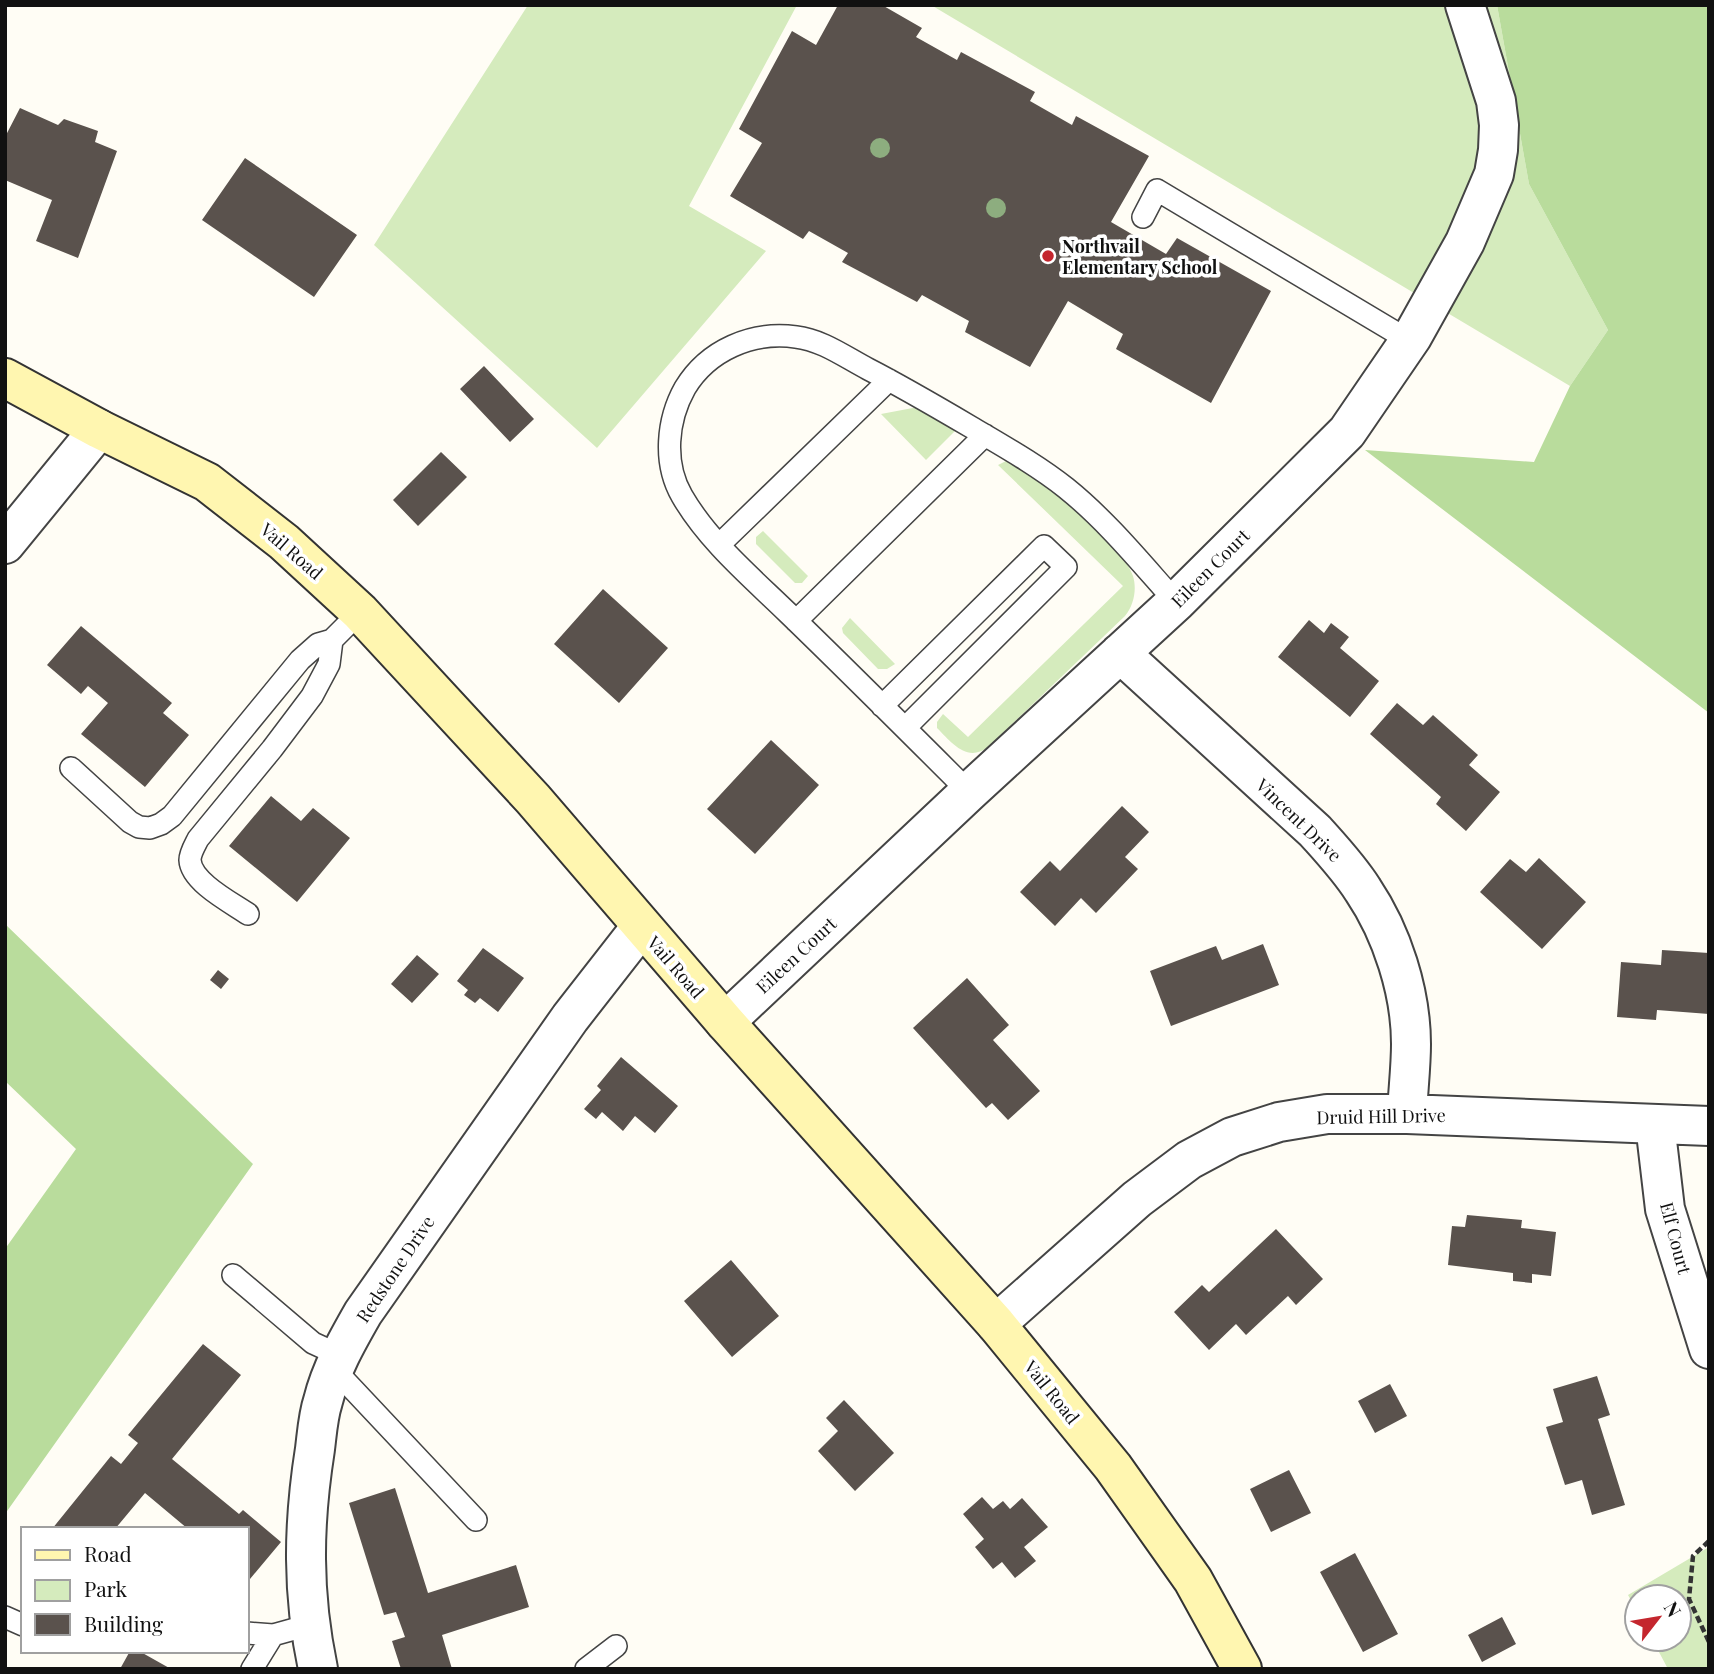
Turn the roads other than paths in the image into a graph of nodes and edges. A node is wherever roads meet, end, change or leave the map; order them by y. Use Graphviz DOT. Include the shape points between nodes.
graph roads {
  1 [pos="1465,5"];
  2 [pos="1143,217"];
  3 [pos="1410,341"];
  4 [pos="5,378"];
  5 [pos="890,380"];
  6 [pos="99,429"];
  7 [pos="985,435"];
  8 [pos="5,544"];
  9 [pos="719,545"];
  10 [pos="1176,602"];
  11 [pos="360,612"];
  12 [pos="796,621"];
  13 [pos="332,640"];
  14 [pos="1119,653"];
  15 [pos="882,706"];
  16 [pos="905,729"];
  17 [pos="71,768"];
  18 [pos="969,792"];
  19 [pos="248,914"];
  20 [pos="641,927"];
  21 [pos="725,1023"];
  22 [pos="1407,1114"];
  23 [pos="1655,1124"];
  24 [pos="1709,1126"];
  25 [pos="233,1275"];
  26 [pos="996,1324"];
  27 [pos="1709,1349"];
  28 [pos="337,1362"];
  29 [pos="476,1520"];
  30 [pos="5,1617"];
  31 [pos="21,1624"];
  32 [pos="291,1630"];
  33 [pos="248,1633"];
  34 [pos="616,1646"];
  35 [pos="252,1669"];
  36 [pos="318,1669"];
  37 [pos="586,1669"];
  38 [pos="1242,1669"];
  1 -- 3 [label="street, Eileen Court" via="1496,101 1498,150 1494,174 1465,242"];
  2 -- 3 [label="lane" via="1157,190"];
  3 -- 10 [label="street, Eileen Court" via="1347,432"];
  4 -- 6 [label="street, Vail Road"];
  5 -- 7 [label="lane"];
  5 -- 9 [label="lane"];
  5 -- 9 [label="lane" via="799,337 750,338 708,361 678,400 669,448 681,495"];
  6 -- 8 [label="street"];
  6 -- 11 [label="street, Vail Road" via="207,482 284,542"];
  7 -- 10 [label="lane" via="1067,489"];
  7 -- 12 [label="lane"];
  9 -- 12 [label="lane"];
  10 -- 14 [label="street, Eileen Court"];
  11 -- 13 [label="lane"];
  11 -- 20 [label="street, Vail Road" via="533,799"];
  12 -- 15 [label="lane"];
  13 -- 17 [label="lane" via="300,660 189,797 161,824 150,828 130,822"];
  13 -- 19 [label="lane" via="329,664 312,696 192,851 190,861 206,886"];
  14 -- 18 [label="street, Eileen Court"];
  14 -- 22 [label="street, Vincent Drive" via="1315,831 1365,892 1389,941 1405,994 1411,1042"];
  15 -- 16 [label="lane"];
  15 -- 16 [label="lane" via="1044,546 1066,567"];
  16 -- 18 [label="lane"];
  18 -- 21 [label="street, Eileen Court"];
  20 -- 21 [label="street, Vail Road"];
  20 -- 28 [label="street, Redstone Drive" via="554,1041 363,1312"];
  21 -- 26 [label="street, Vail Road"];
  22 -- 23 [label="street, Druid Hill Drive"];
  22 -- 26 [label="street, Druid Hill Drive" via="1327,1114 1279,1122 1232,1137 1189,1160 1137,1199"];
  23 -- 24 [label="street, Druid Hill Drive"];
  23 -- 27 [label="street, Elf Court" via="1665,1209"];
  25 -- 28 [label="lane"];
  26 -- 38 [label="street, Vail Road" via="1114,1467 1193,1580"];
  28 -- 29 [label="lane"];
  28 -- 32 [label="street, Redstone Drive" via="322,1402"];
  30 -- 31 [label="lane"];
  32 -- 33 [label="lane"];
  32 -- 35 [label="lane"];
  32 -- 36 [label="street, Redstone Drive"];
  34 -- 37 [label="lane"];
}
